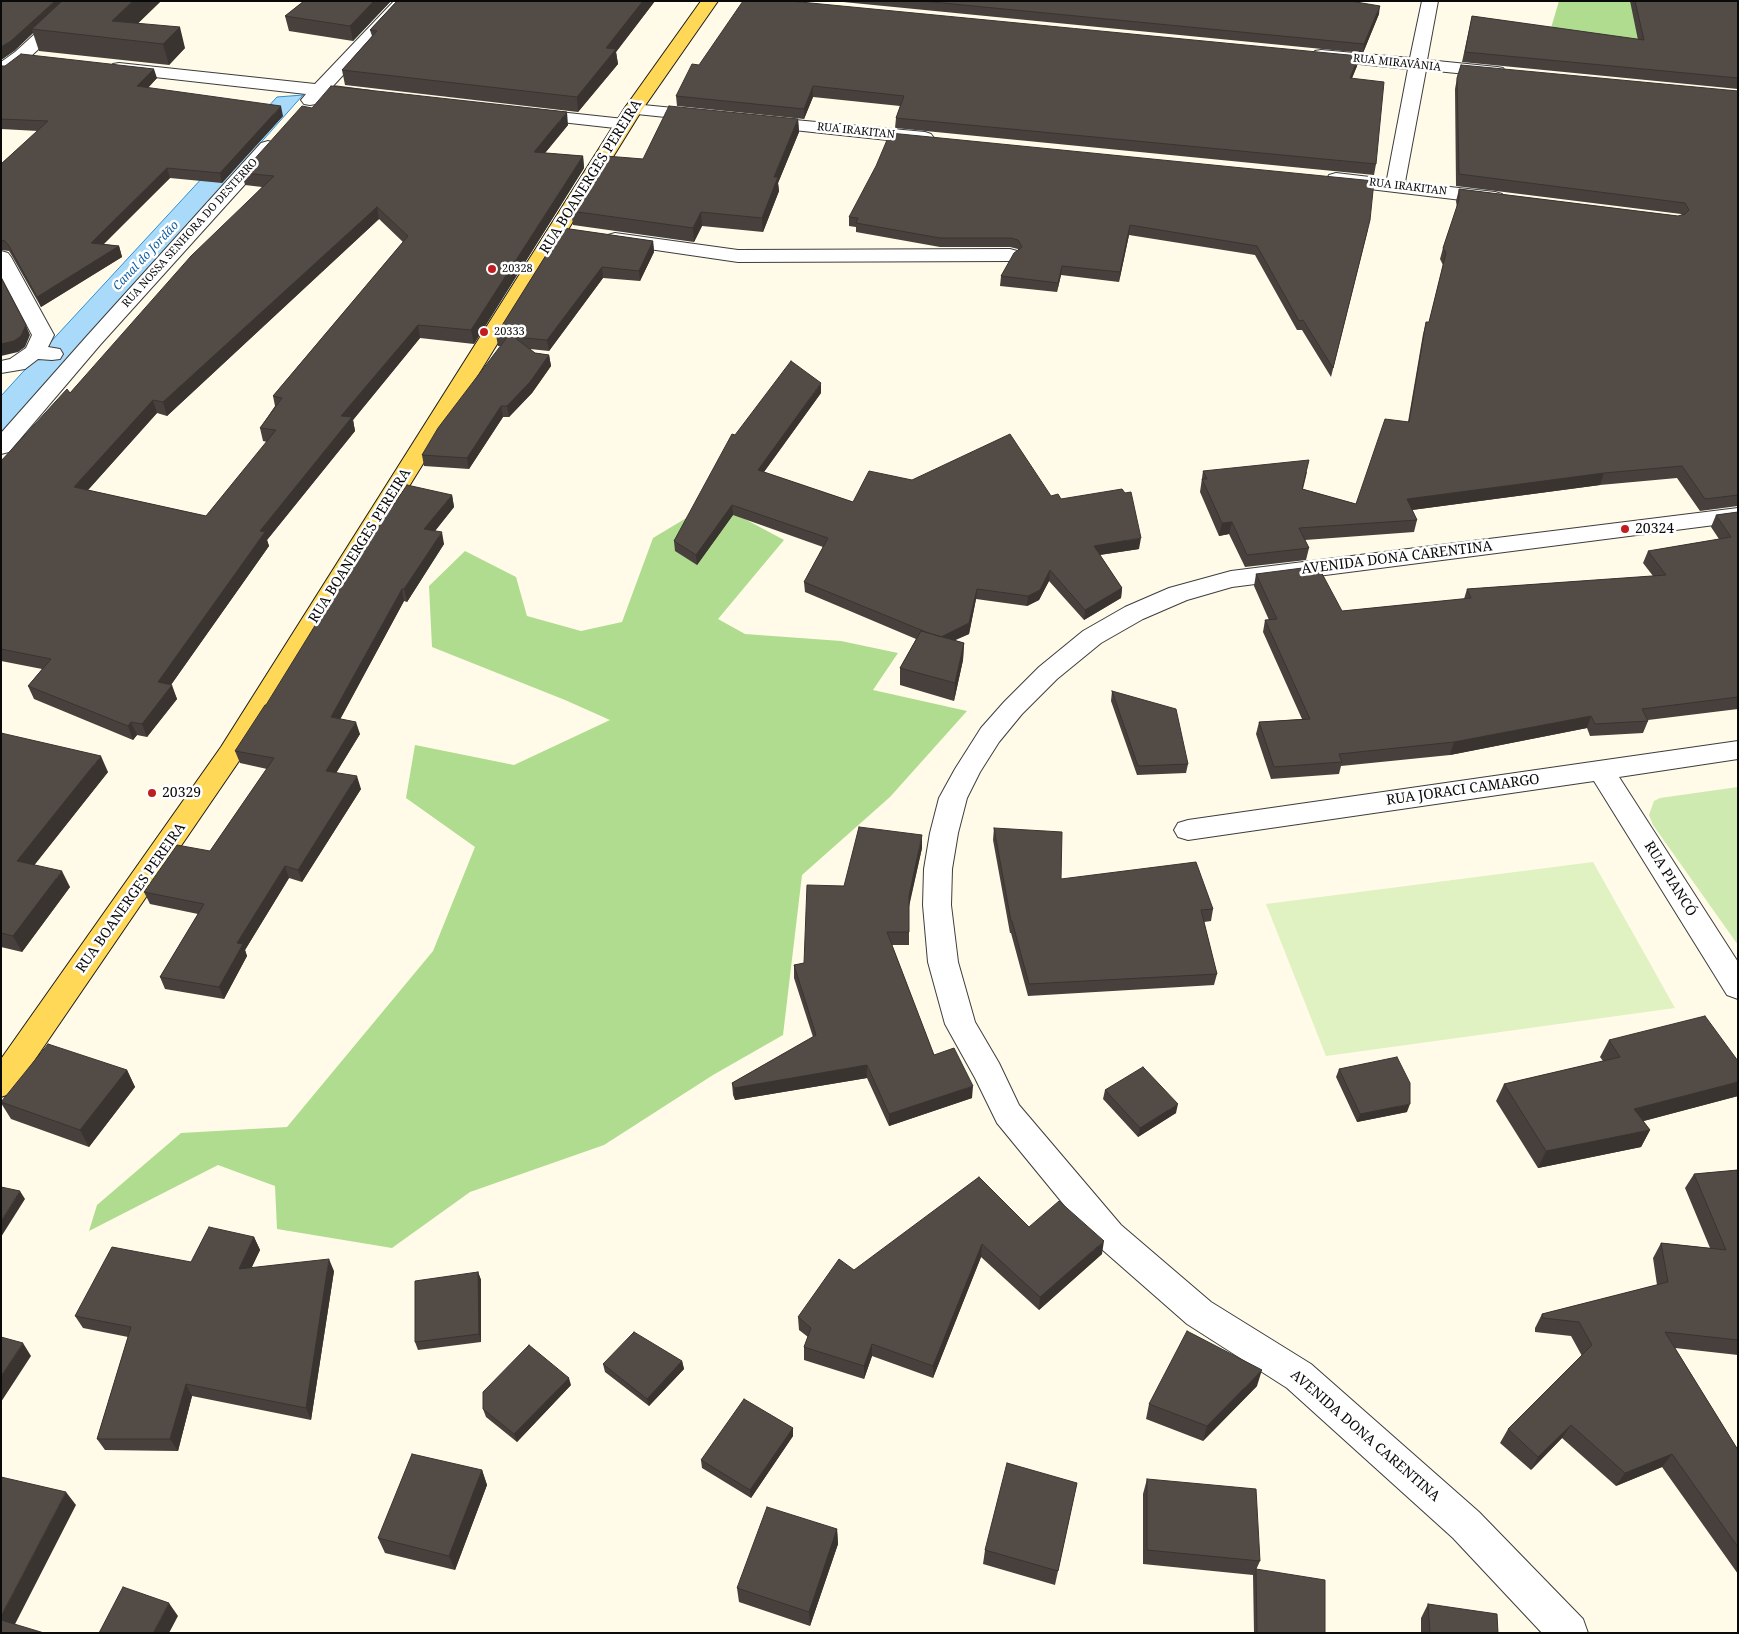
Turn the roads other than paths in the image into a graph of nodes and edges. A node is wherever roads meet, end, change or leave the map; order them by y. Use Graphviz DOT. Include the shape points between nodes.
graph roads {
  1 [pos="81,1"];
  2 [pos="403,1"];
  3 [pos="710,1"];
  4 [pos="1430,1"];
  5 [pos="1309,54"];
  6 [pos="21,56"];
  7 [pos="40,59"];
  8 [pos="1418,64"];
  9 [pos="98,65"];
  10 [pos="1,70"];
  11 [pos="1515,74"];
  12 [pos="319,90"];
  13 [pos="380,98"];
  14 [pos="299,112"];
  15 [pos="516,112"];
  16 [pos="629,117"];
  17 [pos="722,118"];
  18 [pos="742,120"];
  19 [pos="279,134"];
  20 [pos="940,140"];
  21 [pos="1316,177"];
  22 [pos="1395,185"];
  23 [pos="1509,199"];
  24 [pos="576,234"];
  25 [pos="1010,255"];
  26 [pos="1,257"];
  27 [pos="36,352"];
  28 [pos="76,357"];
  29 [pos="1,367"];
  30 [pos="1,447"];
  31 [pos="1738,515"];
  32 [pos="1738,750"];
  33 [pos="1601,770"];
  34 [pos="1188,830"];
  35 [pos="1738,987"];
  36 [pos="1,1084"];
  37 [pos="1569,1633"];
  1 -- 6 [label="street"];
  2 -- 12 [label="street"];
  3 -- 16 [label="main road, RUA BOANERGES PEREIRA"];
  4 -- 8 [label="street"];
  5 -- 8 [label="street, RUA MIRAVÂNIA"];
  6 -- 7 [label="street"];
  6 -- 10 [label="street"];
  8 -- 11 [label="street, RUA MIRAVÂNIA"];
  8 -- 22 [label="street"];
  9 -- 12 [label="street"];
  12 -- 13 [label="street"];
  12 -- 14 [label="street"];
  15 -- 16 [label="street"];
  16 -- 17 [label="street"];
  16 -- 24 [label="main road, RUA BOANERGES PEREIRA"];
  18 -- 20 [label="street, RUA IRAKITAN"];
  19 -- 28 [label="street, RUA NOSSA SENHORA DO DESTERRO"];
  21 -- 22 [label="street, RUA IRAKITAN"];
  22 -- 23 [label="street, RUA IRAKITAN"];
  24 -- 25 [label="street" via="738,256"];
  24 -- 36 [label="main road, RUA BOANERGES PEREIRA" via="230,754"];
  26 -- 27 [label="street" via="42,335"];
  27 -- 28 [label="street"];
  27 -- 29 [label="street" via="17,364"];
  28 -- 30 [label="street, RUA NOSSA SENHORA DO DESTERRO"];
  31 -- 37 [label="street, AVENIDA DONA CARENTINA" via="1231,579 1178,594 1092,636 1013,708 990,735 953,798 939,860 936,906 943,962 960,1024 1008,1114 1109,1235 1199,1313 1299,1376 1466,1525"];
  32 -- 33 [label="street, RUA JORACI CAMARGO"];
  33 -- 34 [label="street, RUA JORACI CAMARGO"];
  33 -- 35 [label="street, RUA PIANCÓ"];
}
